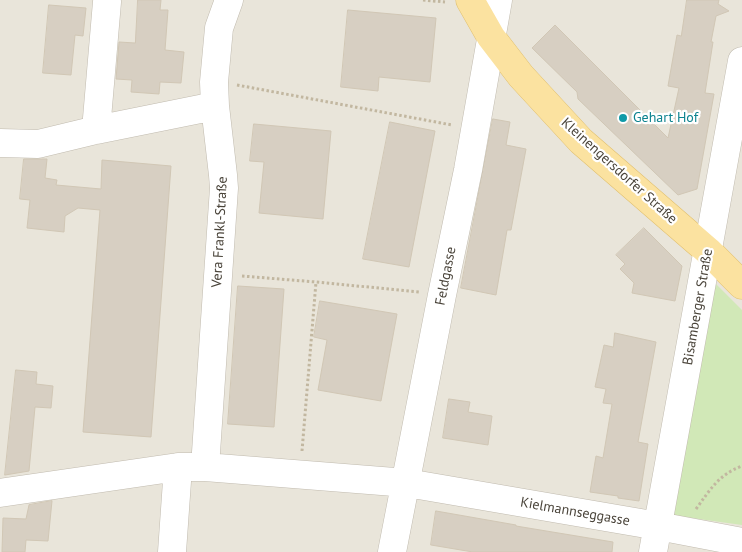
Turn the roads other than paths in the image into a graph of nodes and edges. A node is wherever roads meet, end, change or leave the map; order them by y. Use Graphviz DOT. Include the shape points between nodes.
graph roads {
  1 [pos="229,0"];
  2 [pos="498,0"];
  3 [pos="457,1"];
  4 [pos="107,2"];
  5 [pos="491,37"];
  6 [pos="742,61"];
  7 [pos="215,94"];
  8 [pos="96,130"];
  9 [pos="0,144"];
  10 [pos="731,185"];
  11 [pos="708,251"];
  12 [pos="742,285"];
  13 [pos="178,467"];
  14 [pos="205,467"];
  15 [pos="407,483"];
  16 [pos="0,493"];
  17 [pos="663,536"];
  18 [pos="742,542"];
  19 [pos="172,552"];
  20 [pos="392,552"];
  1 -- 7 [label="street, Vera Frankl-Straße" via="219,28"];
  2 -- 5 [label="street, Feldgasse"];
  3 -- 5 [label="main road, Kleinengersdorfer Straße"];
  4 -- 8 [label="street"];
  5 -- 11 [label="main road, Kleinengersdorfer Straße" via="521,76 581,141"];
  5 -- 15 [label="street, Feldgasse"];
  6 -- 10 [label="street, Bisamberger Straße"];
  7 -- 8 [label="street"];
  7 -- 14 [label="street, Vera Frankl-Straße" via="224,188"];
  8 -- 9 [label="street" via="38,144"];
  10 -- 11 [label="street, Bisamberger Straße"];
  11 -- 12 [label="main road, Kleinengersdorfer Straße"];
  11 -- 17 [label="street, Bisamberger Straße"];
  13 -- 14 [label="street, Kielmannseggasse"];
  13 -- 16 [label="street, Kielmannseggasse"];
  13 -- 19 [label="street"];
  14 -- 15 [label="street, Kielmannseggasse"];
  15 -- 17 [label="street, Kielmannseggasse"];
  15 -- 20 [label="street, Feldgasse"];
  17 -- 18 [label="street, Kielmannseggasse"];
}
